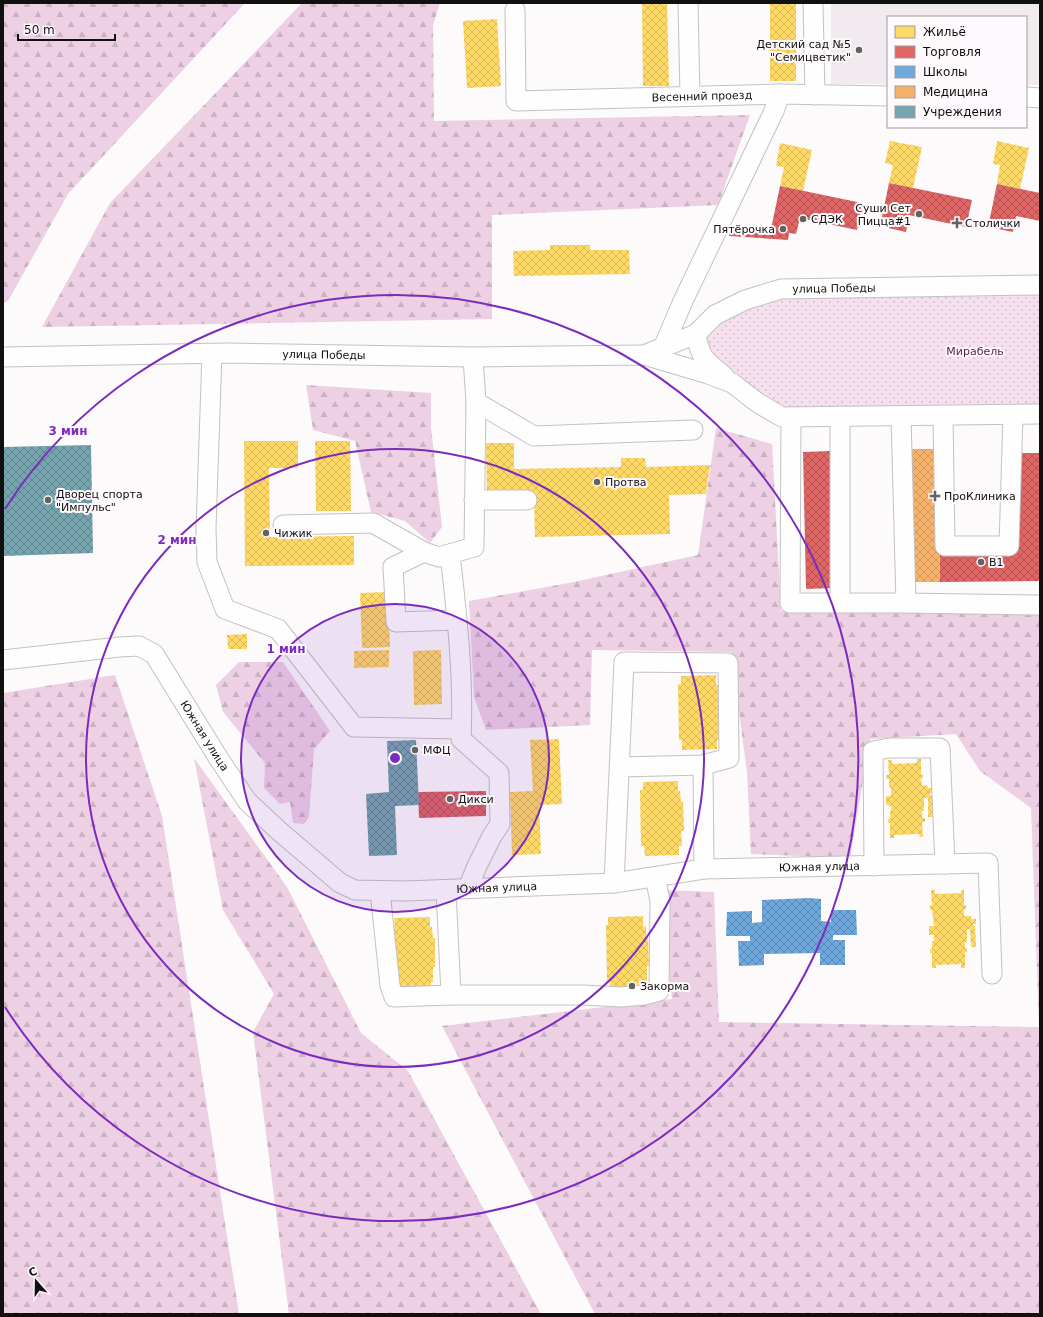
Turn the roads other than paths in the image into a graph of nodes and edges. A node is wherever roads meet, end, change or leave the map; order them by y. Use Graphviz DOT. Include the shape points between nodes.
graph roads {
  1 [pos="688,3"];
  2 [pos="813,3"];
  3 [pos="515,10"];
  4 [pos="780,94"];
  5 [pos="815,95"];
  6 [pos="690,96"];
  7 [pos="887,96"];
  8 [pos="1027,97"];
  9 [pos="1040,98"];
  10 [pos="1040,286"];
  11 [pos="696,334"];
  12 [pos="663,348"];
  13 [pos="212,354"];
  14 [pos="644,355"];
  15 [pos="3,356"];
  16 [pos="473,357"];
  17 [pos="732,383"];
  18 [pos="476,402"];
  19 [pos="1040,414"];
  20 [pos="943,415"];
  21 [pos="1014,415"];
  22 [pos="840,416"];
  23 [pos="901,416"];
  24 [pos="791,417"];
  25 [pos="693,430"];
  26 [pos="474,500"];
  27 [pos="527,500"];
  28 [pos="283,525"];
  29 [pos="424,552"];
  30 [pos="450,554"];
  31 [pos="840,602"];
  32 [pos="906,603"];
  33 [pos="1040,605"];
  34 [pos="457,620"];
  35 [pos="3,660"];
  36 [pos="461,729"];
  37 [pos="703,766"];
  38 [pos="620,767"];
  39 [pos="945,864"];
  40 [pos="874,866"];
  41 [pos="704,870"];
  42 [pos="655,877"];
  43 [pos="614,883"];
  44 [pos="468,888"];
  45 [pos="446,890"];
  46 [pos="380,891"];
  47 [pos="992,974"];
  48 [pos="451,995"];
  1 -- 6 [label="street"];
  2 -- 5 [label="street"];
  3 -- 6 [label="street, Весенний проезд" via="516,101"];
  4 -- 5 [label="street, Весенний проезд"];
  4 -- 6 [label="street, Весенний проезд"];
  4 -- 12 [label="street"];
  5 -- 7 [label="street, Весенний проезд"];
  8 -- 9 [label="street"];
  10 -- 11 [label="street, улица Победы" via="780,289 745,300 715,315"];
  11 -- 12 [label="street, улица Победы"];
  11 -- 17 [label="street" via="698,347 704,358"];
  12 -- 14 [label="street, улица Победы"];
  13 -- 15 [label="street, улица Победы"];
  13 -- 16 [label="street, улица Победы"];
  13 -- 36 [label="street" via="207,562 225,608 278,629 354,727"];
  14 -- 16 [label="street, улица Победы"];
  14 -- 17 [label="street, улица Победы"];
  16 -- 18 [label="street"];
  17 -- 24 [label="street, улица Победы" via="776,414"];
  18 -- 25 [label="street" via="534,436"];
  18 -- 26 [label="street"];
  19 -- 21 [label="street, улица Победы"];
  20 -- 21 [label="street, улица Победы"];
  20 -- 21 [label="street" via="945,546 1009,546"];
  20 -- 23 [label="street, улица Победы"];
  22 -- 23 [label="street, улица Победы"];
  22 -- 24 [label="street, улица Победы"];
  22 -- 31 [label="street"];
  23 -- 32 [label="street"];
  24 -- 31 [label="street" via="790,603"];
  26 -- 27 [label="street"];
  26 -- 30 [label="street" via="474,547"];
  28 -- 29 [label="street" via="373,523"];
  29 -- 30 [label="street" via="439,557"];
  29 -- 34 [label="street" via="393,567 396,622"];
  30 -- 34 [label="street"];
  31 -- 32 [label="street"];
  32 -- 33 [label="street"];
  34 -- 36 [label="street"];
  35 -- 46 [label="street, Южная улица" via="139,646 154,654 247,801 340,883 355,890"];
  36 -- 44 [label="street" via="461,739 499,773 500,824"];
  37 -- 38 [label="street"];
  37 -- 38 [label="street" via="729,758 728,663 624,662"];
  37 -- 41 [label="street"];
  38 -- 43 [label="street"];
  39 -- 40 [label="street, Южная улица"];
  39 -- 40 [label="street" via="940,748 889,748 873,751"];
  39 -- 47 [label="street, Южная улица" via="988,862"];
  40 -- 41 [label="street, Южная улица"];
  41 -- 42 [label="street, Южная улица"];
  42 -- 43 [label="street, Южная улица"];
  42 -- 48 [label="street" via="660,901 660,991 621,997"];
  43 -- 44 [label="street, Южная улица"];
  44 -- 45 [label="street, Южная улица"];
  45 -- 46 [label="street, Южная улица"];
  45 -- 48 [label="street"];
  46 -- 48 [label="street" via="390,986 394,997"];
}
